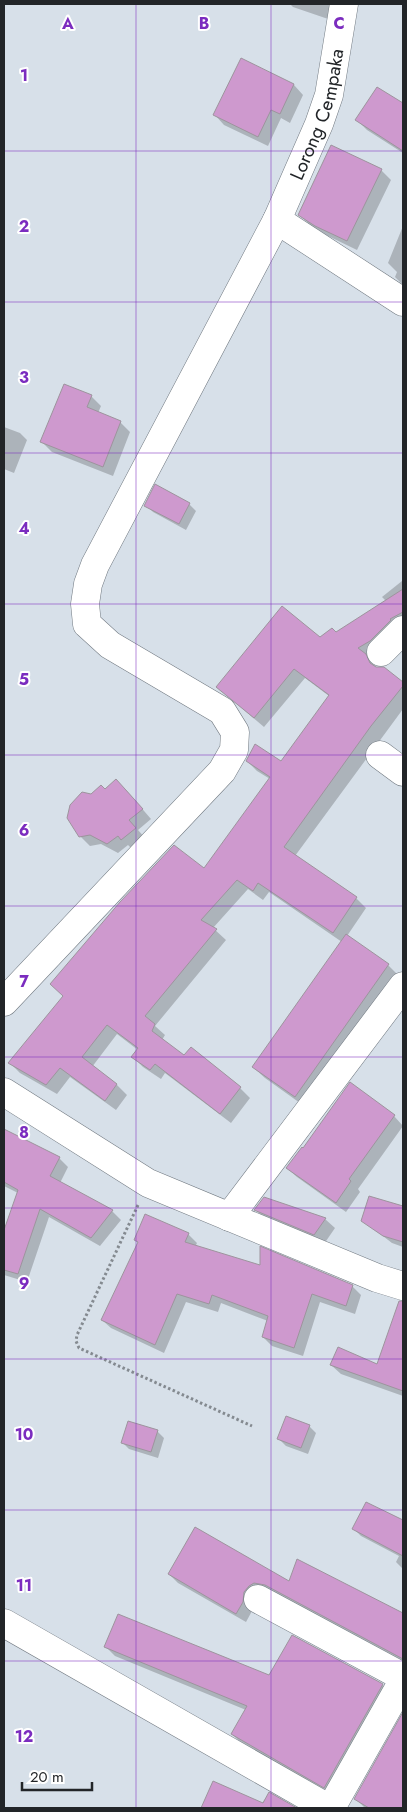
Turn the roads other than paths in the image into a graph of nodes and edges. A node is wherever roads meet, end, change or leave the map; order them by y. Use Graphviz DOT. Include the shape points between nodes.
graph roads {
  1 [pos="344,4"];
  2 [pos="277,220"];
  3 [pos="403,302"];
  4 [pos="403,630"];
  5 [pos="381,652"];
  6 [pos="380,755"];
  7 [pos="403,772"];
  8 [pos="403,986"];
  9 [pos="4,1002"];
  10 [pos="4,1092"];
  11 [pos="229,1217"];
  12 [pos="403,1286"];
  13 [pos="258,1599"];
  14 [pos="4,1623"];
  15 [pos="403,1677"];
  16 [pos="403,1681"];
  17 [pos="329,1808"];
  1 -- 2 [label="street, Lorong Cempaka" via="329,95"];
  2 -- 3 [label="street"];
  2 -- 9 [label="street, Lorong Cempaka" via="96,565 88,584 85,604 88,624 110,645 222,711 235,732 234,750 222,771"];
  4 -- 5 [label="street"];
  6 -- 7 [label="street"];
  8 -- 11 [label="street"];
  10 -- 11 [label="street" via="148,1183"];
  11 -- 12 [label="street"];
  13 -- 15 [label="street"];
  14 -- 17 [label="street"];
  16 -- 17 [label="street"];
}
